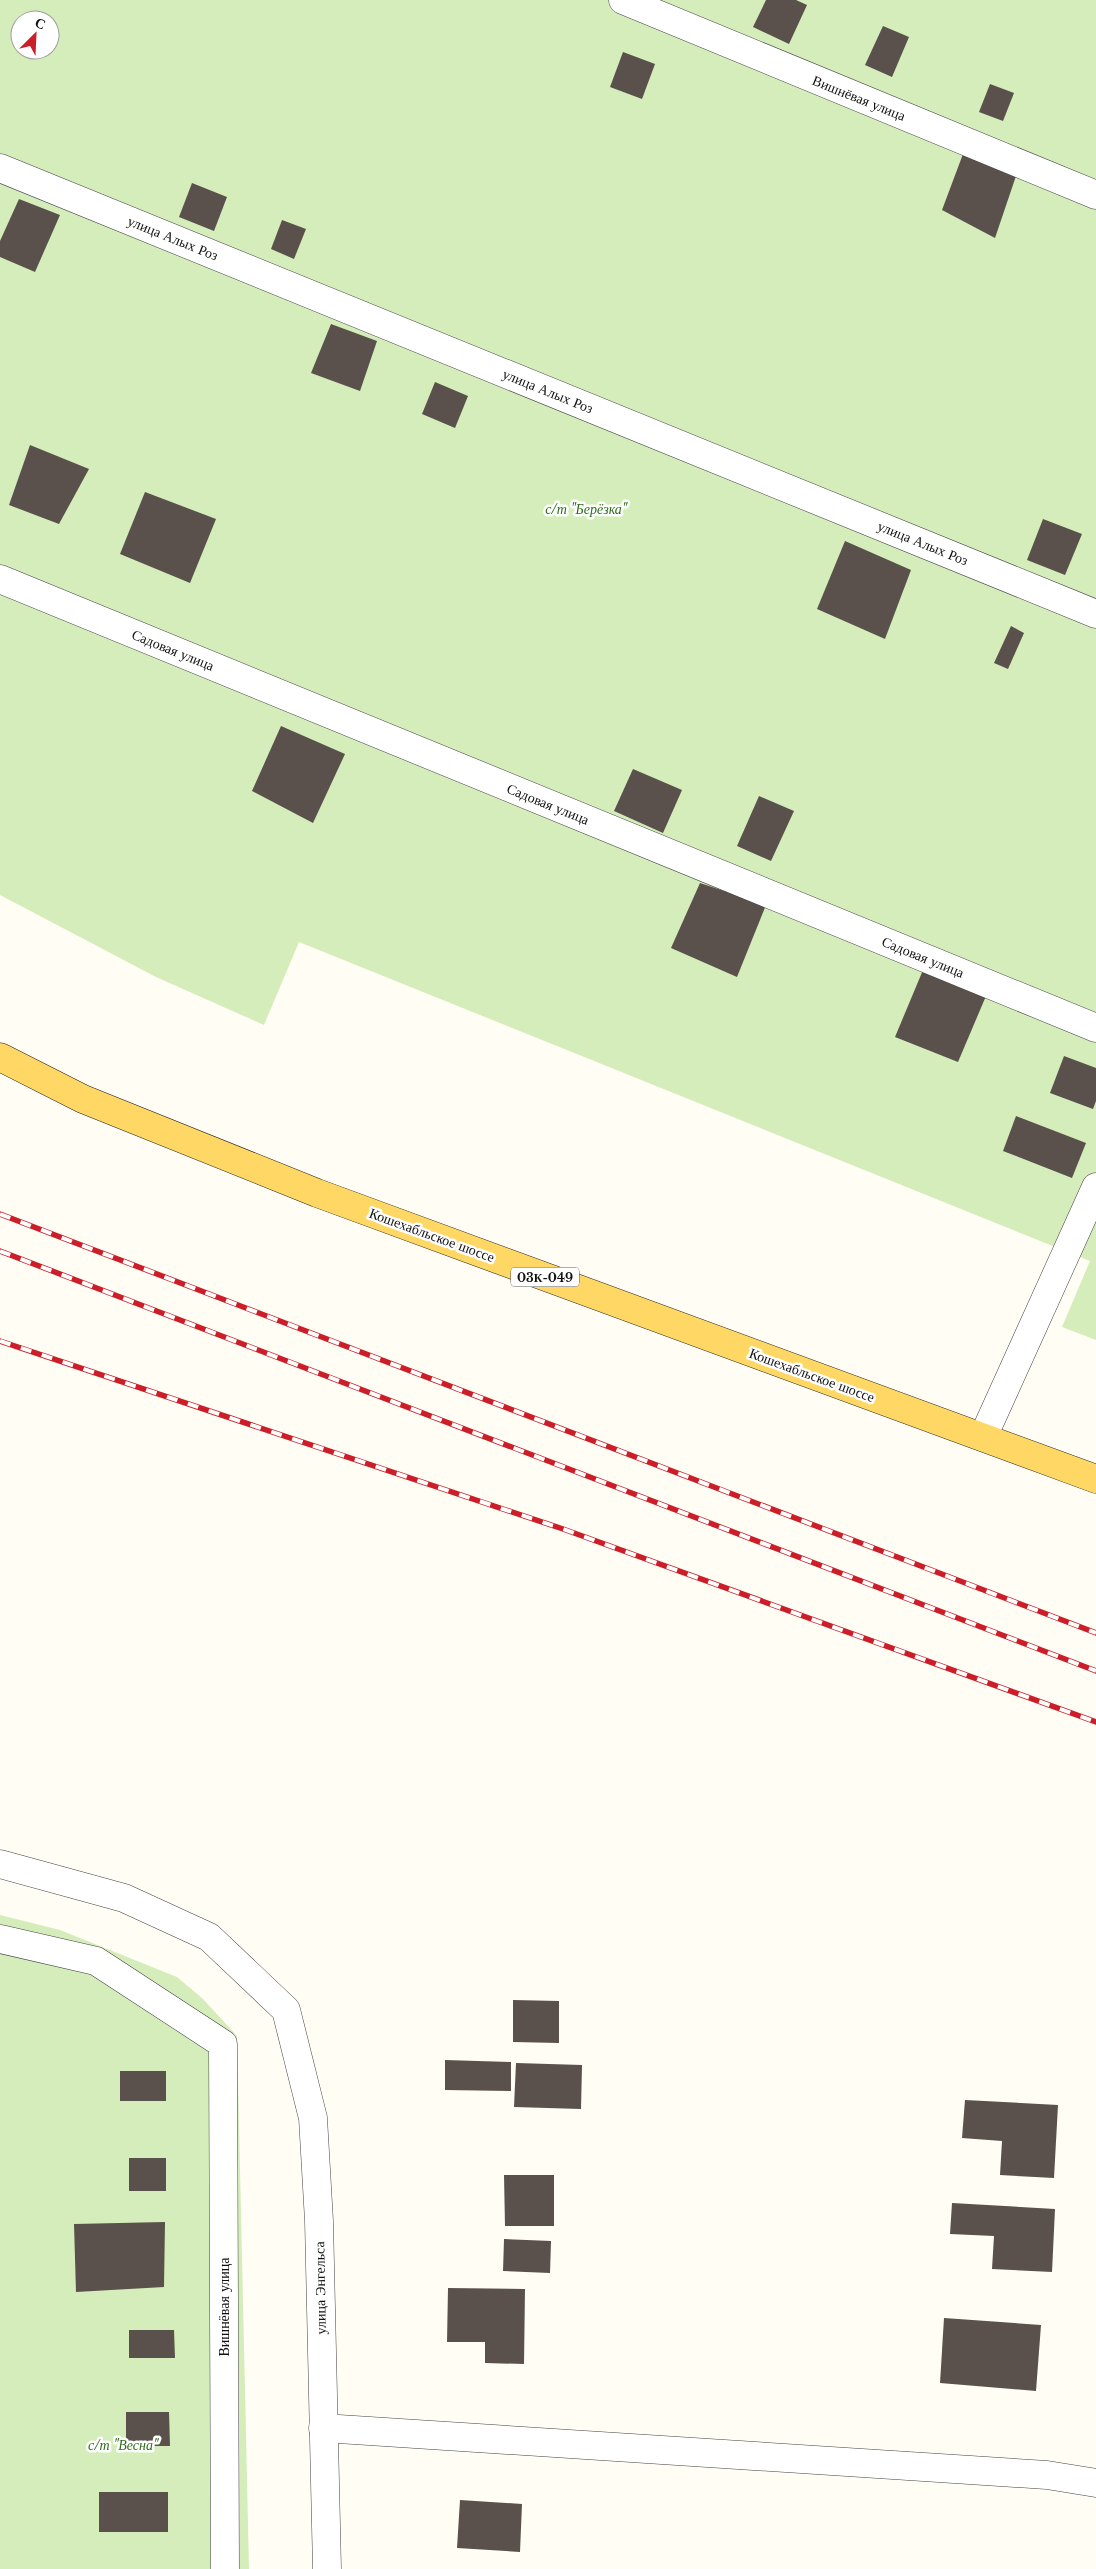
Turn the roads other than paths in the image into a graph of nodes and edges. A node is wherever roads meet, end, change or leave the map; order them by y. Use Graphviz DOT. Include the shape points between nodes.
graph roads {
  1 [pos="623,0"];
  2 [pos="0,168"];
  3 [pos="1096,195"];
  4 [pos="0,579"];
  5 [pos="1096,614"];
  6 [pos="1096,1028"];
  7 [pos="0,1057"];
  8 [pos="1096,1187"];
  9 [pos="983,1438"];
  10 [pos="1096,1479"];
  11 [pos="0,1864"];
  12 [pos="0,1938"];
  13 [pos="323,2428"];
  14 [pos="1096,2483"];
  15 [pos="225,2569"];
  16 [pos="327,2569"];
  1 -- 3 [label="street, Вишнёвая улица"];
  2 -- 5 [label="street, улица Алых Роз"];
  4 -- 6 [label="street, Садовая улица"];
  7 -- 9 [label="main road, Кошехабльское шоссе / 03К-049" via="83,1099 317,1193"];
  8 -- 9 [label="street"];
  9 -- 10 [label="main road, Кошехабльское шоссе / 03К-049"];
  11 -- 13 [label="street, улица Энгельса" via="124,1898 209,1937 286,2010 313,2118 319,2222"];
  12 -- 15 [label="street, Вишнёвая улица" via="96,1962 223,2044"];
  13 -- 14 [label="street" via="1047,2475"];
  13 -- 16 [label="street, улица Энгельса"];
}
